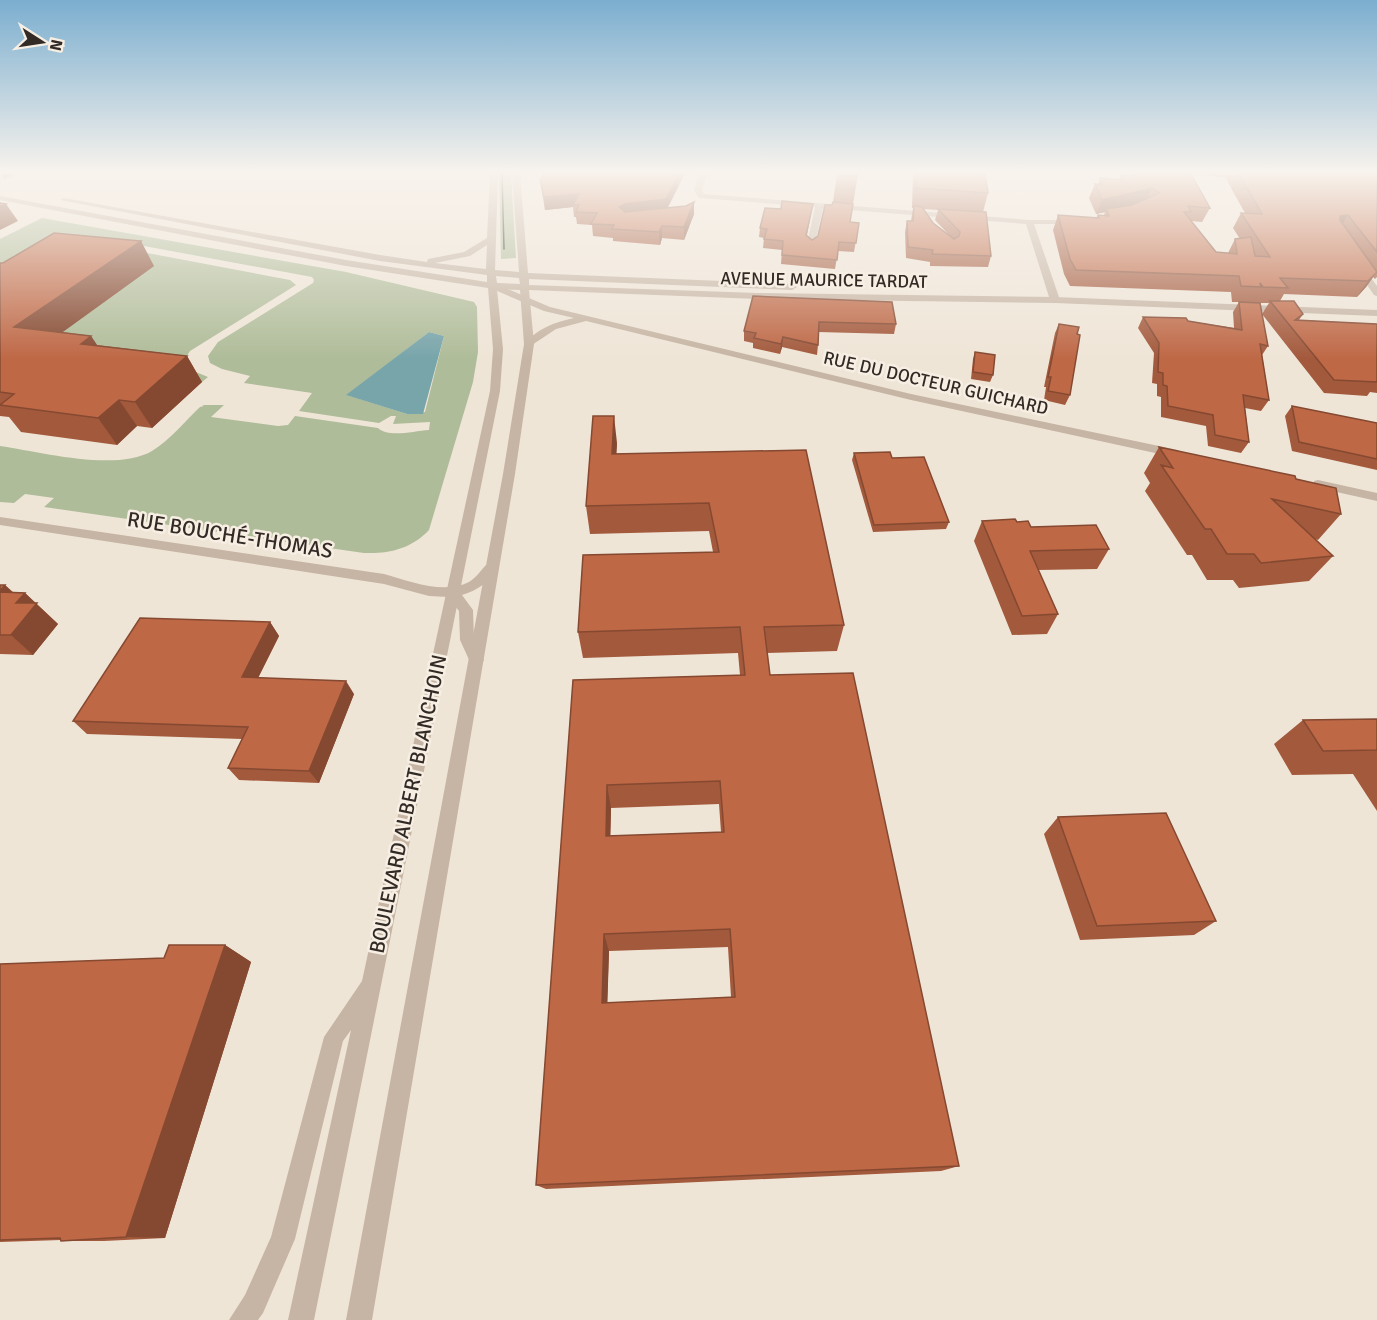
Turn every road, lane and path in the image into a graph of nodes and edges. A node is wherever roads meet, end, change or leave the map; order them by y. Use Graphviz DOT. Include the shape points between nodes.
graph roads {
  1 [pos="200,236"];
  2 [pos="260,236"];
  3 [pos="521,236"];
  4 [pos="813,236"];
  5 [pos="1034,236"];
  6 [pos="492,238"];
  7 [pos="811,244"];
  8 [pos="1350,254"];
  9 [pos="408,262"];
  10 [pos="492,273"];
  11 [pos="525,282"];
  12 [pos="493,286"];
  13 [pos="1377,293"];
  14 [pos="1055,300"];
  15 [pos="526,301"];
  16 [pos="1377,313"];
  17 [pos="593,319"];
  18 [pos="529,344"];
  19 [pos="1194,458"];
  20 [pos="1308,482"];
  21 [pos="1377,497"];
  22 [pos="0,521"];
  23 [pos="491,568"];
  24 [pos="452,592"];
  25 [pos="476,660"];
  26 [pos="372,981"];
  27 [pos="242,1320"];
  28 [pos="301,1320"];
  29 [pos="359,1320"];
  1 -- 12 [label="street, AVENUE MAURICE TARDAT"];
  2 -- 9 [label="street, AVENUE MAURICE TARDAT"];
  3 -- 11 [label="street, BOULEVARD ALBERT BLANCHOIN"];
  4 -- 7 [label="street"];
  5 -- 14 [label="street"];
  6 -- 9 [label="street" via="458,257"];
  6 -- 10 [label="street, BOULEVARD ALBERT BLANCHOIN"];
  8 -- 13 [label="street"];
  9 -- 10 [label="street, AVENUE MAURICE TARDAT"];
  10 -- 11 [label="street, AVENUE MAURICE TARDAT"];
  10 -- 12 [label="street, BOULEVARD ALBERT BLANCHOIN"];
  11 -- 12 [label="street, AVENUE MAURICE TARDAT"];
  11 -- 14 [label="street, AVENUE MAURICE TARDAT" via="758,296"];
  11 -- 15 [label="street, BOULEVARD ALBERT BLANCHOIN"];
  12 -- 15 [label="street, RUE DU DOCTEUR GUICHARD"];
  12 -- 24 [label="street, BOULEVARD ALBERT BLANCHOIN" via="498,349 495,391"];
  14 -- 16 [label="street, AVENUE MAURICE TARDAT"];
  15 -- 17 [label="street, RUE DU DOCTEUR GUICHARD"];
  15 -- 18 [label="street, BOULEVARD ALBERT BLANCHOIN"];
  17 -- 18 [label="street" via="556,325"];
  17 -- 19 [label="street, RUE DU DOCTEUR GUICHARD" via="910,397"];
  18 -- 23 [label="street, BOULEVARD ALBERT BLANCHOIN"];
  20 -- 21 [label="street"];
  22 -- 24 [label="street, RUE BOUCHÉ-THOMAS"];
  23 -- 24 [label="street" via="474,585"];
  23 -- 25 [label="street, BOULEVARD ALBERT BLANCHOIN"];
  24 -- 25 [label="street" via="466,610 467,639"];
  24 -- 26 [label="street, BOULEVARD ALBERT BLANCHOIN"];
  25 -- 29 [label="street, BOULEVARD ALBERT BLANCHOIN"];
  26 -- 27 [label="street" via="334,1037 283,1239 254,1304"];
  26 -- 28 [label="street, BOULEVARD ALBERT BLANCHOIN"];
}
